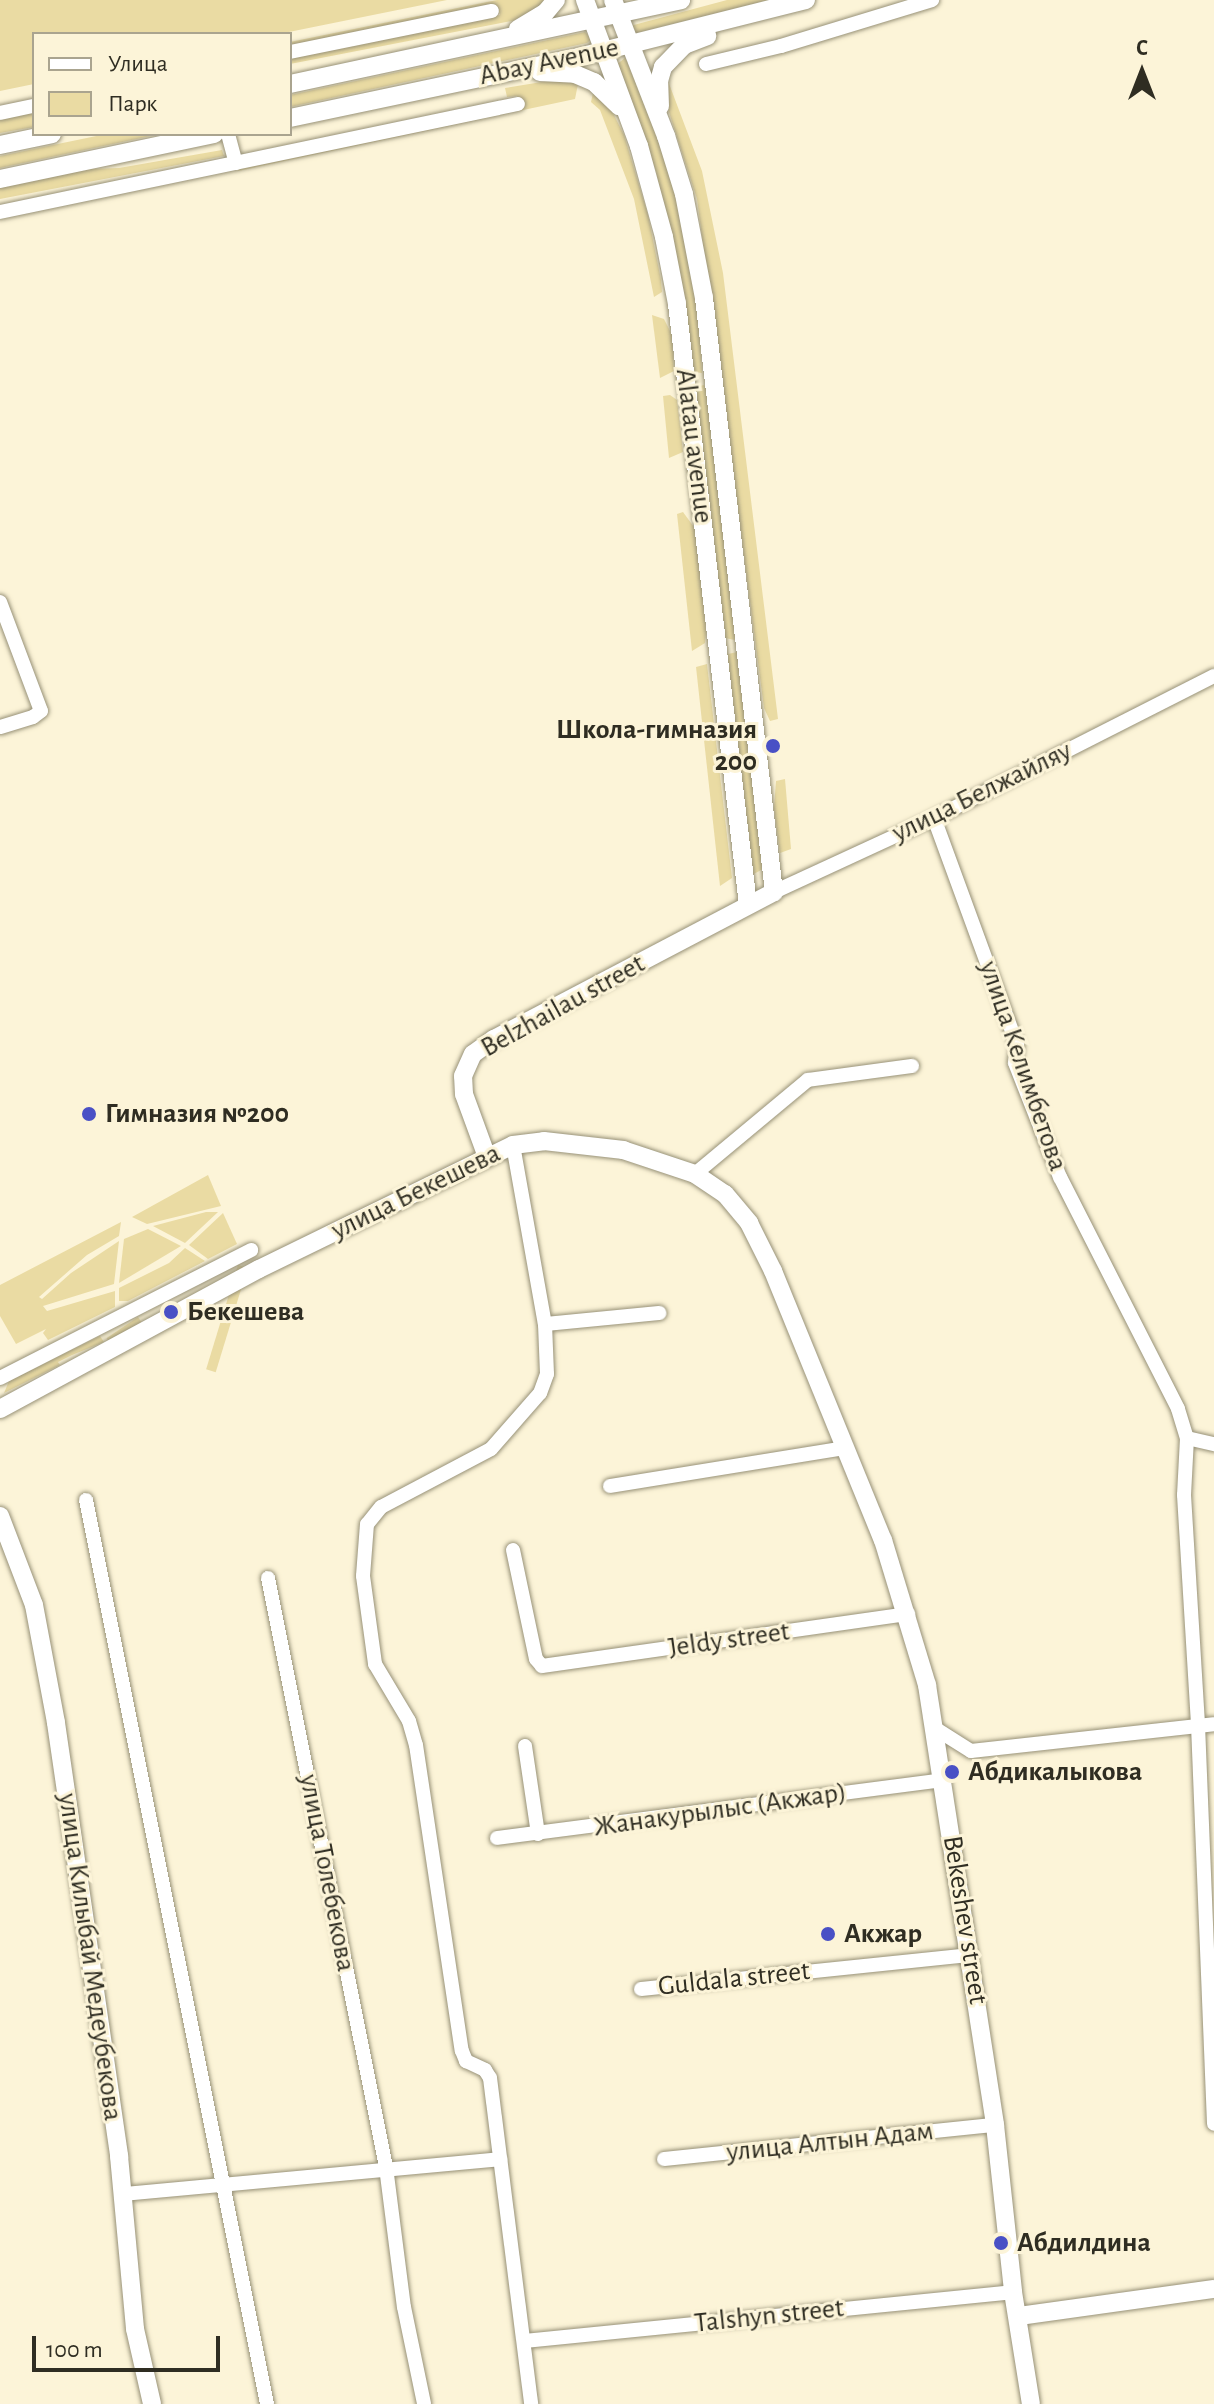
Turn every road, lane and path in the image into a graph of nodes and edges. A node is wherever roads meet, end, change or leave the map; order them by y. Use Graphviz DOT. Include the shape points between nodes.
graph roads {
  1 [pos="556,0"];
  2 [pos="585,0"];
  3 [pos="681,0"];
  4 [pos="806,0"];
  5 [pos="932,0"];
  6 [pos="616,7"];
  7 [pos="780,8"];
  8 [pos="492,11"];
  9 [pos="592,20"];
  10 [pos="490,41"];
  11 [pos="630,45"];
  12 [pos="604,51"];
  13 [pos="292,52"];
  14 [pos="706,64"];
  15 [pos="498,74"];
  16 [pos="292,84"];
  17 [pos="518,104"];
  18 [pos="32,106"];
  19 [pos="0,113"];
  20 [pos="292,118"];
  21 [pos="43,136"];
  22 [pos="204,136"];
  23 [pos="229,136"];
  24 [pos="666,136"];
  25 [pos="0,145"];
  26 [pos="639,146"];
  27 [pos="236,163"];
  28 [pos="0,179"];
  29 [pos="0,212"];
  30 [pos="713,377"];
  31 [pos="686,384"];
  32 [pos="0,602"];
  33 [pos="745,644"];
  34 [pos="719,650"];
  35 [pos="1214,676"];
  36 [pos="0,727"];
  37 [pos="934,818"];
  38 [pos="774,892"];
  39 [pos="748,905"];
  40 [pos="912,1066"];
  41 [pos="513,1145"];
  42 [pos="487,1157"];
  43 [pos="695,1174"];
  44 [pos="251,1250"];
  45 [pos="659,1313"];
  46 [pos="545,1324"];
  47 [pos="0,1378"];
  48 [pos="0,1409"];
  49 [pos="1187,1438"];
  50 [pos="1214,1444"];
  51 [pos="845,1448"];
  52 [pos="610,1486"];
  53 [pos="86,1500"];
  54 [pos="0,1516"];
  55 [pos="513,1550"];
  56 [pos="268,1578"];
  57 [pos="908,1614"];
  58 [pos="1214,1724"];
  59 [pos="1198,1725"];
  60 [pos="936,1729"];
  61 [pos="525,1746"];
  62 [pos="943,1780"];
  63 [pos="538,1834"];
  64 [pos="497,1838"];
  65 [pos="971,1955"];
  66 [pos="641,1989"];
  67 [pos="1214,2124"];
  68 [pos="995,2125"];
  69 [pos="500,2159"];
  70 [pos="664,2159"];
  71 [pos="386,2167"];
  72 [pos="226,2184"];
  73 [pos="124,2194"];
  74 [pos="1214,2289"];
  75 [pos="1013,2292"];
  76 [pos="1019,2316"];
  77 [pos="524,2341"];
  78 [pos="152,2404"];
  79 [pos="267,2404"];
  80 [pos="424,2404"];
  81 [pos="531,2404"];
  82 [pos="1031,2404"];
  1 -- 10 [label="main road" via="530,24"];
  2 -- 9 [label="main road, Alatau avenue"];
  3 -- 6 [label="main road, Abay Avenue"];
  4 -- 7 [label="main road, Abay Avenue"];
  5 -- 14 [label="street"];
  6 -- 9 [label="main road, Abay Avenue"];
  6 -- 11 [label="main road, Alatau avenue"];
  7 -- 11 [label="main road, Abay Avenue"];
  7 -- 24 [label="main road" via="684,45 671,56 659,81"];
  8 -- 13 [label="street"];
  9 -- 10 [label="main road, Abay Avenue"];
  9 -- 12 [label="main road, Alatau avenue"];
  10 -- 16 [label="main road, Abay Avenue"];
  11 -- 12 [label="main road, Abay Avenue"];
  11 -- 24 [label="main road, Alatau avenue"];
  12 -- 15 [label="main road, Abay Avenue"];
  12 -- 26 [label="main road, Alatau avenue"];
  15 -- 20 [label="main road, Abay Avenue"];
  15 -- 26 [label="main road" via="555,72 594,82 619,105"];
  17 -- 27 [label="street"];
  18 -- 19 [label="street"];
  21 -- 25 [label="main road"];
  22 -- 28 [label="main road"];
  23 -- 27 [label="street"];
  24 -- 30 [label="main road, Alatau avenue" via="704,298"];
  26 -- 31 [label="main road, Alatau avenue" via="667,250"];
  27 -- 29 [label="street"];
  30 -- 31 [label="main road"];
  30 -- 33 [label="main road, Alatau avenue"];
  31 -- 34 [label="main road, Alatau avenue"];
  32 -- 36 [label="street" via="41,711"];
  33 -- 34 [label="main road"];
  33 -- 38 [label="main road, Alatau avenue"];
  34 -- 39 [label="main road, Alatau avenue"];
  35 -- 37 [label="street, улица Белжайляу"];
  37 -- 38 [label="street, улица Белжайляу"];
  37 -- 49 [label="street, улица Келимбетова" via="1017,1045 1015,1063 1060,1177 1178,1409"];
  38 -- 39 [label="main road, улица Белжайляу"];
  39 -- 42 [label="main road, Belzhailau street" via="473,1054 463,1076 464,1094"];
  40 -- 43 [label="street" via="808,1080"];
  41 -- 42 [label="main road, улица Бекешева"];
  41 -- 43 [label="main road, улица Бекешева" via="544,1141 623,1150"];
  41 -- 46 [label="street"];
  42 -- 48 [label="main road, улица Бекешева" via="259,1269"];
  43 -- 51 [label="main road, улица Бекешева" via="725,1194 749,1223"];
  44 -- 47 [label="street"];
  45 -- 46 [label="street"];
  46 -- 69 [label="street" via="547,1374 540,1393 491,1449 381,1507 367,1524 363,1576 375,1664 409,1721 416,1745 462,2051 466,2061 490,2078"];
  49 -- 50 [label="street"];
  49 -- 59 [label="street" via="1184,1495"];
  51 -- 52 [label="street"];
  51 -- 57 [label="main road, Bekeshev street"];
  53 -- 72 [label="street"];
  54 -- 73 [label="main road, улица Килыбай Медеубекова" via="41,1636"];
  55 -- 57 [label="street, Jeldy street" via="536,1659 542,1666"];
  56 -- 71 [label="street, улица Толебекова"];
  57 -- 60 [label="main road, Bekeshev street"];
  58 -- 59 [label="street"];
  59 -- 60 [label="street" via="971,1751"];
  59 -- 67 [label="street"];
  60 -- 62 [label="main road, Bekeshev street"];
  61 -- 63 [label="street"];
  62 -- 63 [label="street, Жанакурылыс (Акжар)"];
  62 -- 65 [label="main road, Bekeshev street"];
  63 -- 64 [label="street, Жанакурылыс (Акжар)"];
  65 -- 66 [label="street, Guldala street"];
  65 -- 68 [label="main road, Bekeshev street"];
  68 -- 70 [label="street, улица Алтын Адам"];
  68 -- 75 [label="main road, Bekeshev street"];
  69 -- 71 [label="street"];
  69 -- 77 [label="street"];
  71 -- 72 [label="street"];
  71 -- 80 [label="street, улица Толебекова" via="404,2307"];
  72 -- 73 [label="street"];
  72 -- 79 [label="street"];
  73 -- 78 [label="main road, улица Килыбай Медеубекова" via="135,2329"];
  74 -- 76 [label="main road"];
  75 -- 76 [label="main road, Bekeshev street"];
  75 -- 77 [label="street, Talshyn street"];
  76 -- 82 [label="main road, Bekeshev street"];
  77 -- 81 [label="street"];
}
